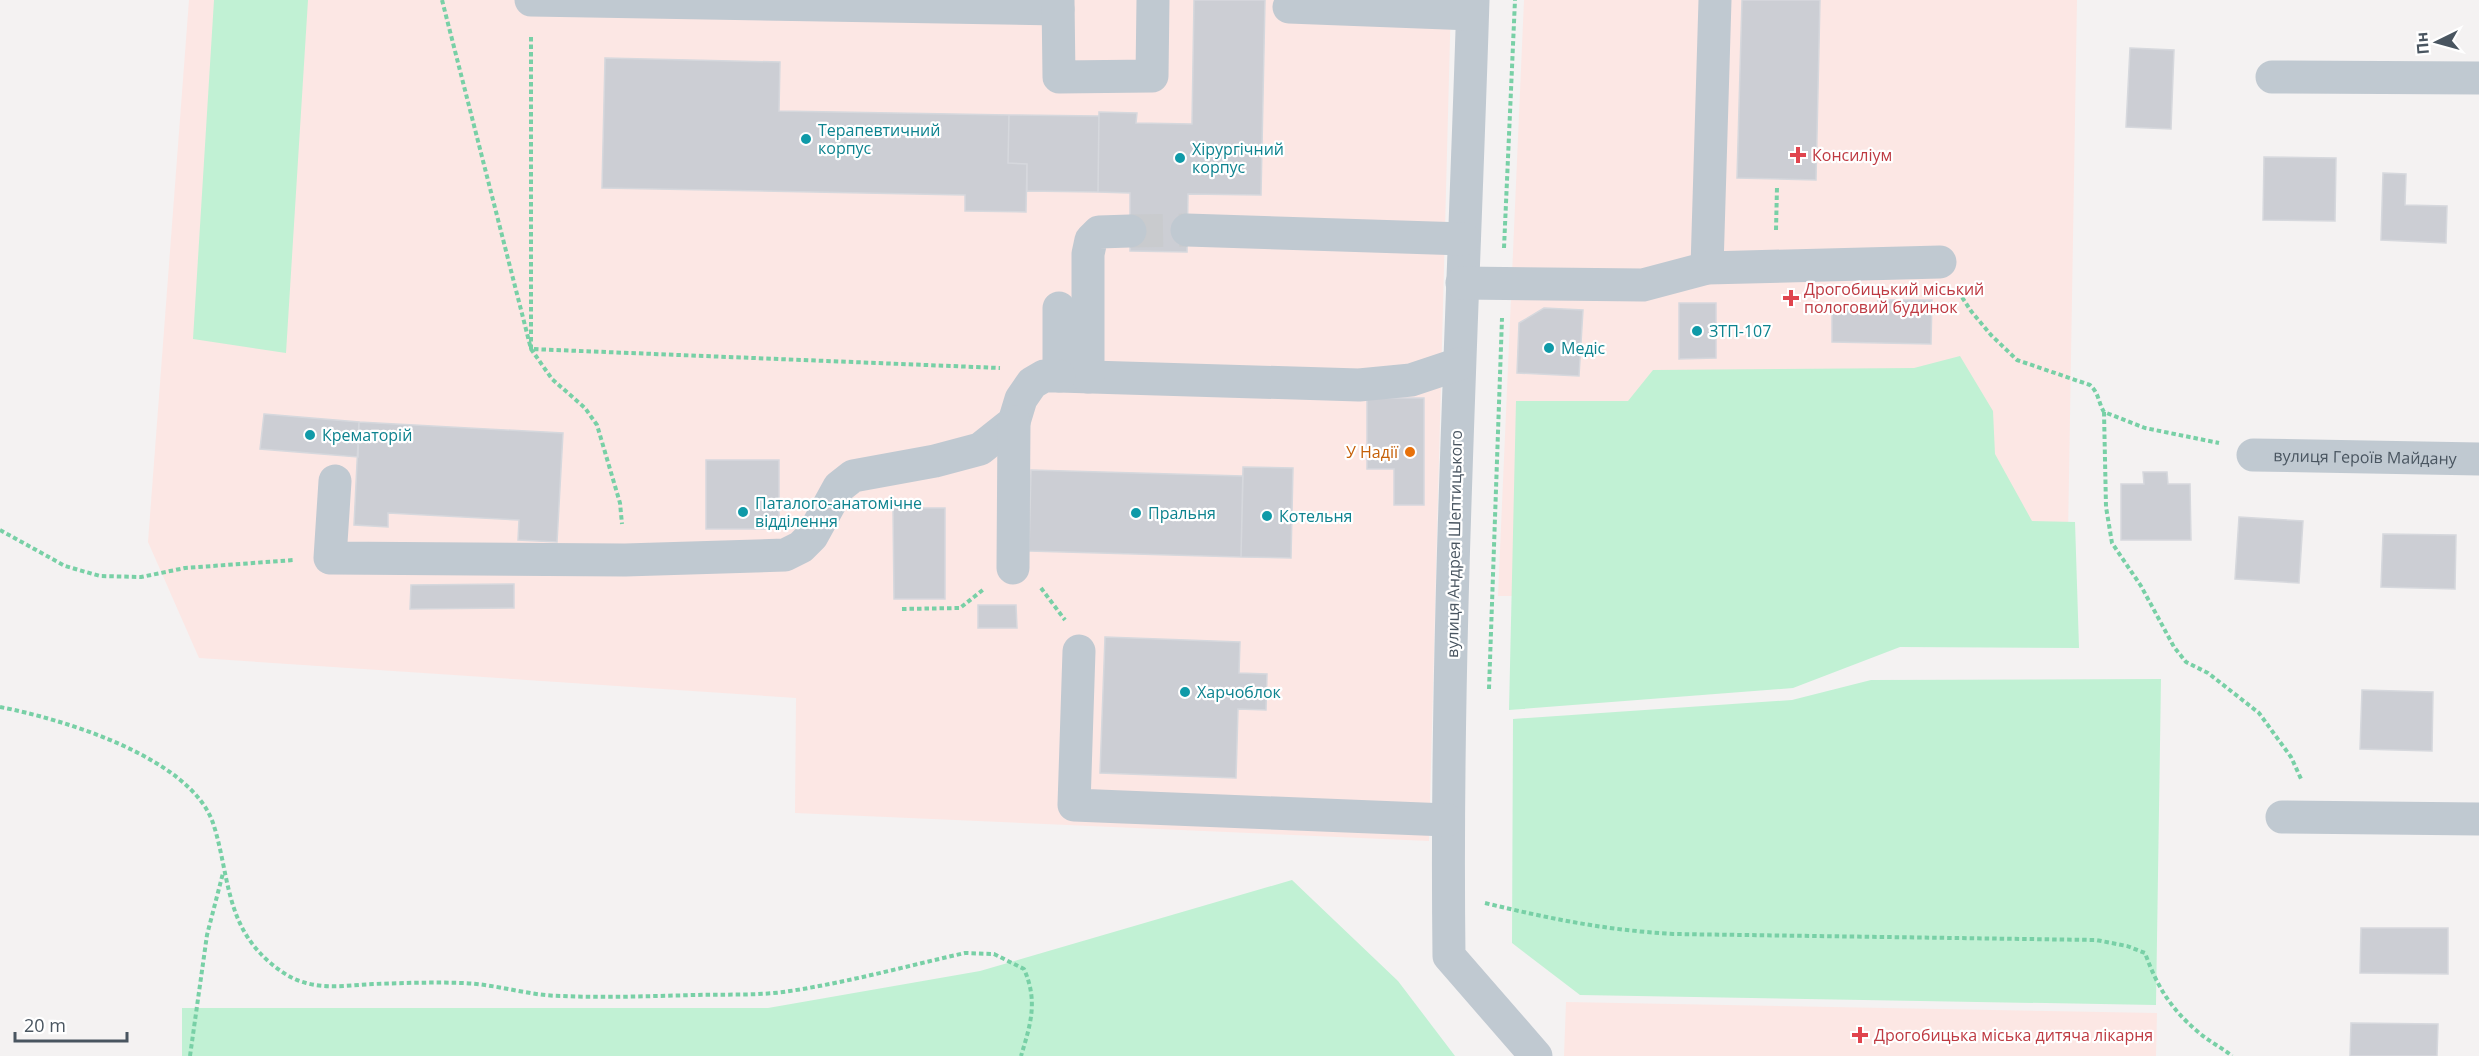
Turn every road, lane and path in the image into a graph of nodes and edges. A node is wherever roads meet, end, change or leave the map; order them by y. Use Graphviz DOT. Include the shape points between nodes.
graph roads {
  1 [pos="442,0"];
  2 [pos="531,0"];
  3 [pos="1153,0"];
  4 [pos="1515,0"];
  5 [pos="1715,0"];
  6 [pos="1058,4"];
  7 [pos="1289,7"];
  8 [pos="1473,7"];
  9 [pos="2272,76"];
  10 [pos="2479,78"];
  11 [pos="1776,187"];
  12 [pos="1187,230"];
  13 [pos="1130,231"];
  14 [pos="1464,239"];
  15 [pos="1941,262"];
  16 [pos="1776,266"];
  17 [pos="1707,268"];
  18 [pos="1462,283"];
  19 [pos="1503,284"];
  20 [pos="1059,308"];
  21 [pos="531,349"];
  22 [pos="1459,364"];
  23 [pos="1062,377"];
  24 [pos="2104,412"];
  25 [pos="1014,422"];
  26 [pos="2253,455"];
  27 [pos="2479,459"];
  28 [pos="335,481"];
  29 [pos="0,530"];
  30 [pos="330,558"];
  31 [pos="625,560"];
  32 [pos="1013,568"];
  33 [pos="1078,651"];
  34 [pos="1489,700"];
  35 [pos="0,707"];
  36 [pos="2282,817"];
  37 [pos="2318,817"];
  38 [pos="2479,819"];
  39 [pos="1447,820"];
  40 [pos="224,869"];
  41 [pos="1482,903"];
  42 [pos="190,1056"];
  43 [pos="1021,1056"];
  44 [pos="1536,1056"];
  45 [pos="2232,1056"];
  1 -- 21 [label="path"];
  2 -- 6 [label="street"];
  2 -- 21 [label="path"];
  3 -- 6 [label="street" via="1152,76 1059,76"];
  4 -- 19 [label="path"];
  5 -- 17 [label="street"];
  7 -- 8 [label="street"];
  8 -- 14 [label="street, вулиця Андрея Шептицького"];
  9 -- 10 [label="street"];
  11 -- 16 [label="path"];
  12 -- 14 [label="street"];
  13 -- 23 [label="street" via="1099,232 1091,240"];
  14 -- 18 [label="street, вулиця Андрея Шептицького"];
  15 -- 16 [label="street"];
  15 -- 24 [label="path" via="1971,311 2017,360 2090,385 2098,392"];
  16 -- 17 [label="street"];
  17 -- 19 [label="street" via="1643,285"];
  18 -- 19 [label="street"];
  18 -- 22 [label="street, вулиця Андрея Шептицького"];
  19 -- 34 [label="path"];
  20 -- 23 [label="street"];
  21 -- 23 [label="path" via="1025,369"];
  21 -- 31 [label="path" via="552,379 585,408 597,425 620,503"];
  22 -- 23 [label="street" via="1411,380 1359,385"];
  22 -- 39 [label="street, вулиця Андрея Шептицького"];
  23 -- 25 [label="street" via="1032,383 1020,399"];
  24 -- 26 [label="path" via="2145,428 2216,442"];
  24 -- 37 [label="path" via="2106,507 2112,543 2186,662 2242,698 2272,729 2291,757"];
  25 -- 31 [label="street" via="980,449 854,476 839,487 812,536 785,555"];
  25 -- 32 [label="street"];
  26 -- 27 [label="street, вулиця Героїв Майдану"];
  28 -- 30 [label="street"];
  29 -- 30 [label="path" via="65,566 100,576 141,577 185,568"];
  30 -- 31 [label="street"];
  33 -- 39 [label="street" via="1074,805"];
  35 -- 40 [label="path" via="43,715 104,739 152,760 183,782 202,802 213,823"];
  36 -- 37 [label="street"];
  37 -- 38 [label="street"];
  39 -- 44 [label="street, вулиця Андрея Шептицького" via="1449,956"];
  40 -- 42 [label="path" via="207,935"];
  40 -- 43 [label="path" via="230,901 243,931 260,953 305,983 330,986 435,982 501,986 558,996 788,992 965,953 994,954 1024,969 1032,987 1029,1031"];
  41 -- 45 [label="path" via="1619,931 2096,940 2127,946 2145,953 2166,1000 2197,1032"];
}
